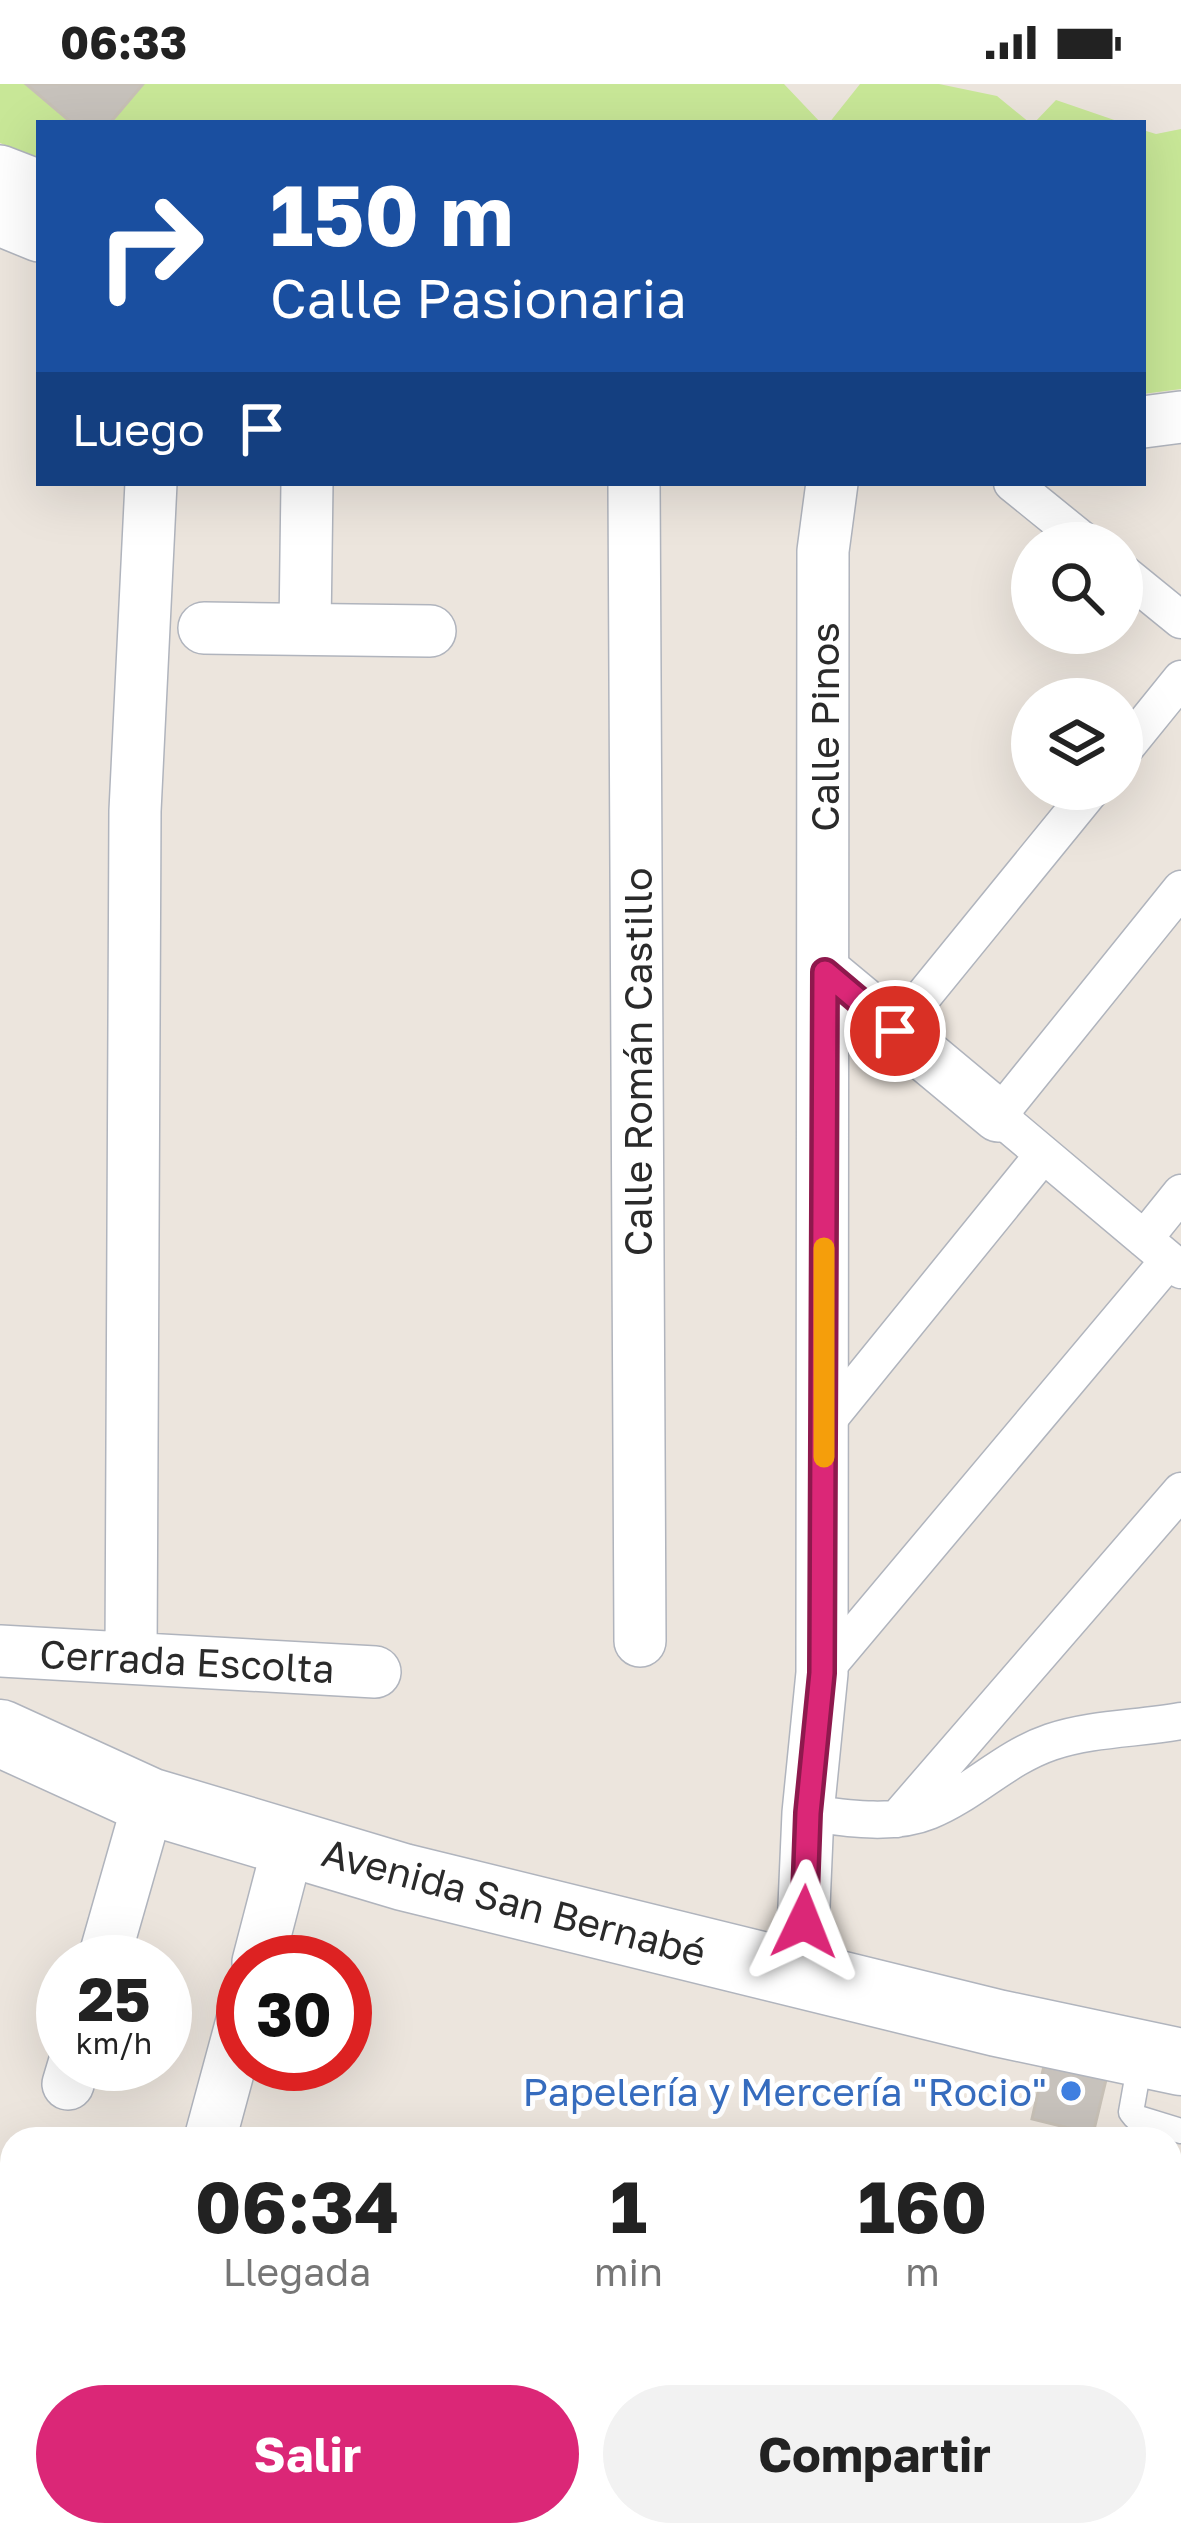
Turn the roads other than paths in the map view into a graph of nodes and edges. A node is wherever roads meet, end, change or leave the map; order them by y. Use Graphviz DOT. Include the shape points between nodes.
graph roads {
  1 [pos="0,172"];
  2 [pos="36,185"];
  3 [pos="0,220"];
  4 [pos="36,235"];
  5 [pos="0,238"];
  6 [pos="1181,417"];
  7 [pos="1146,422"];
  8 [pos="151,486"];
  9 [pos="307,486"];
  10 [pos="634,486"];
  11 [pos="822,486"];
  12 [pos="1016,486"];
  13 [pos="1060,522"];
  14 [pos="1143,589"];
  15 [pos="1181,620"];
  16 [pos="204,628"];
  17 [pos="305,629"];
  18 [pos="430,631"];
  19 [pos="1181,680"];
  20 [pos="1143,726"];
  21 [pos="1075,810"];
  22 [pos="1181,889"];
  23 [pos="825,972"];
  24 [pos="895,1031"];
  25 [pos="998,1116"];
  26 [pos="1043,1155"];
  27 [pos="1181,1193"];
  28 [pos="1165,1256"];
  29 [pos="824,1425"];
  30 [pos="1181,1491"];
  31 [pos="640,1641"];
  32 [pos="0,1651"];
  33 [pos="131,1658"];
  34 [pos="374,1672"];
  35 [pos="822,1673"];
  36 [pos="1181,1720"];
  37 [pos="0,1733"];
  38 [pos="149,1801"];
  39 [pos="808,1813"];
  40 [pos="897,1819"];
  41 [pos="289,1843"];
  42 [pos="111,1935"];
  43 [pos="265,1935"];
  44 [pos="801,1975"];
  45 [pos="1161,2058"];
  46 [pos="223,2091"];
  47 [pos="213,2127"];
  48 [pos="1168,2127"];
  1 -- 2 [label="street"];
  3 -- 4 [label="street"];
  3 -- 5 [label="street"];
  6 -- 7 [label="street"];
  8 -- 33 [label="street" via="136,811"];
  9 -- 17 [label="street"];
  10 -- 31 [label="street, Calle Román Castillo"];
  11 -- 23 [label="street, Calle Pinos"];
  12 -- 13 [label="street"];
  14 -- 15 [label="street"];
  16 -- 17 [label="street"];
  17 -- 18 [label="street"];
  19 -- 20 [label="street"];
  21 -- 24 [label="street"];
  22 -- 25 [label="street"];
  23 -- 24 [label="street"];
  23 -- 29 [label="street, Calle Pinos"];
  24 -- 25 [label="street"];
  25 -- 26 [label="street"];
  26 -- 28 [label="street"];
  26 -- 29 [label="street"];
  27 -- 28 [label="street"];
  28 -- 35 [label="street"];
  29 -- 35 [label="street, Calle Pinos"];
  30 -- 40 [label="street"];
  32 -- 33 [label="street, Cerrada Escolta"];
  33 -- 34 [label="street, Cerrada Escolta"];
  35 -- 39 [label="street, Calle Pinos"];
  36 -- 40 [label="street" via="1054,1741 926,1813"];
  37 -- 38 [label="main road, Avenida San Bernabé"];
  38 -- 41 [label="main road, Avenida San Bernabé"];
  38 -- 42 [label="street"];
  39 -- 40 [label="street"];
  39 -- 44 [label="street, Calle Pinos"];
  41 -- 43 [label="street"];
  41 -- 44 [label="main road, Avenida San Bernabé"];
  44 -- 45 [label="main road, Avenida San Bernabé"];
  45 -- 48 [label="lane" via="1131,2112"];
  46 -- 47 [label="street"];
}
